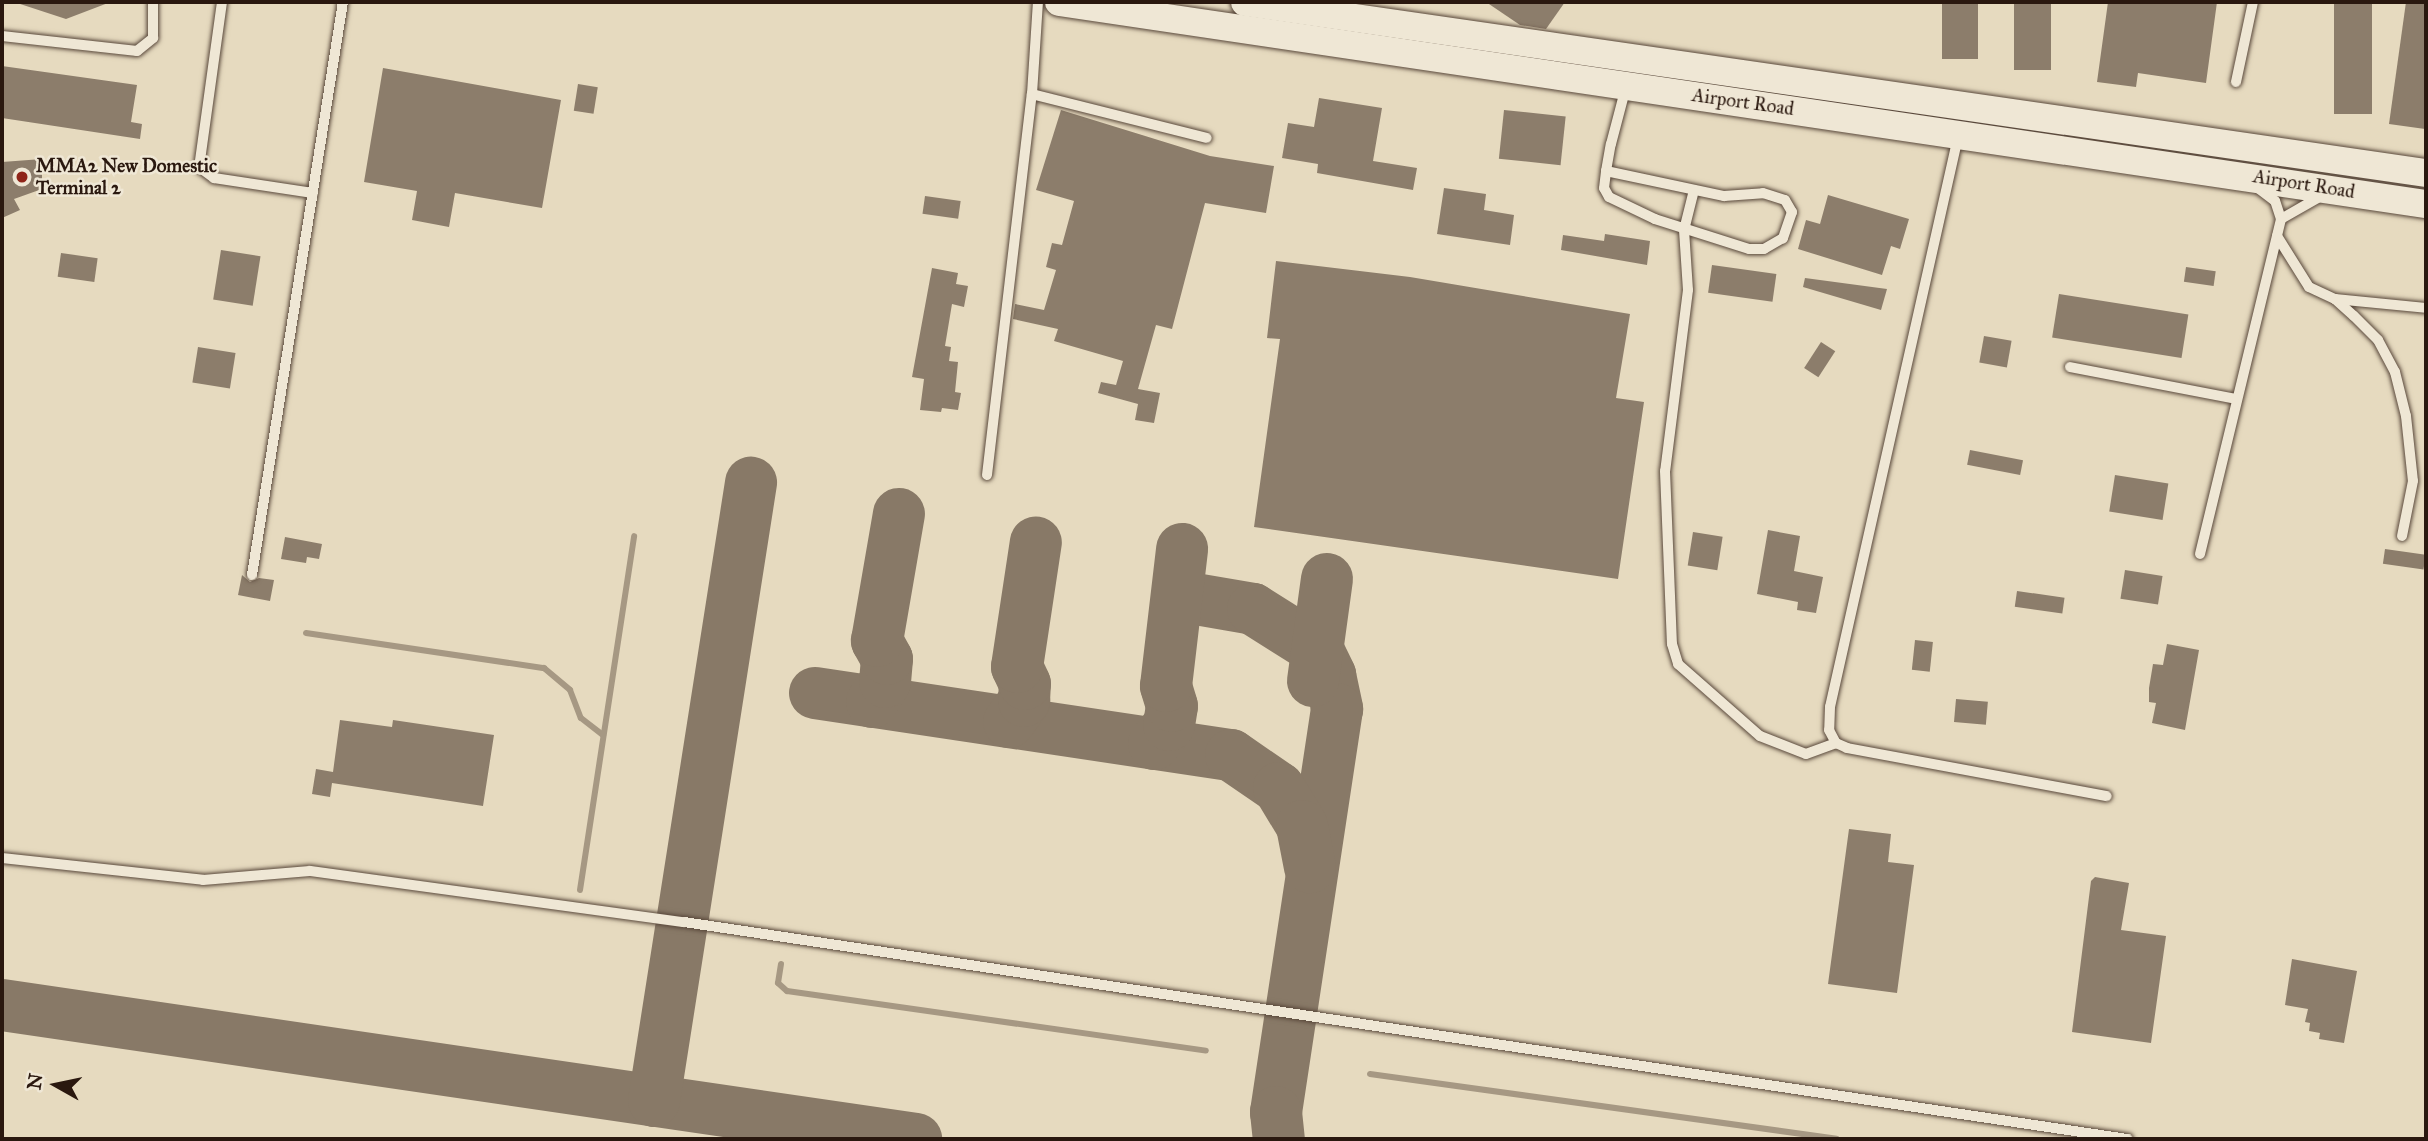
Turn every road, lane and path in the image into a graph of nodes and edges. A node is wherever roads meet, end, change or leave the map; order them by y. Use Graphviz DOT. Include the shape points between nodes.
graph roads {
  1 [pos="152,2"];
  2 [pos="222,2"];
  3 [pos="343,2"];
  4 [pos="1038,2"];
  5 [pos="1059,2"];
  6 [pos="1245,2"];
  7 [pos="2253,2"];
  8 [pos="2,36"];
  9 [pos="2236,82"];
  10 [pos="1626,85"];
  11 [pos="1032,94"];
  12 [pos="1959,133"];
  13 [pos="1207,138"];
  14 [pos="1606,171"];
  15 [pos="2426,173"];
  16 [pos="2242,174"];
  17 [pos="2335,188"];
  18 [pos="1694,190"];
  19 [pos="313,193"];
  20 [pos="2426,204"];
  21 [pos="2281,219"];
  22 [pos="1684,230"];
  23 [pos="2277,236"];
  24 [pos="2335,299"];
  25 [pos="2426,308"];
  26 [pos="2070,367"];
  27 [pos="2236,399"];
  28 [pos="987,475"];
  29 [pos="2402,536"];
  30 [pos="2200,554"];
  31 [pos="252,575"];
  32 [pos="1836,743"];
  33 [pos="2107,796"];
  34 [pos="2,858"];
  35 [pos="2128,1139"];
  1 -- 8 [label="lane" via="153,38 137,51"];
  2 -- 19 [label="lane" via="199,167 214,178"];
  3 -- 19 [label="lane"];
  4 -- 11 [label="lane"];
  5 -- 10 [label="main road, Airport Road"];
  6 -- 15 [label="main road, Airport Road"];
  7 -- 9 [label="lane"];
  10 -- 12 [label="main road, Airport Road"];
  10 -- 14 [label="lane"];
  11 -- 13 [label="lane"];
  11 -- 28 [label="lane"];
  12 -- 16 [label="main road, Airport Road"];
  12 -- 32 [label="lane" via="1830,707 1829,730"];
  14 -- 18 [label="lane"];
  14 -- 22 [label="lane" via="1604,188 1609,197"];
  16 -- 17 [label="main road, Airport Road"];
  16 -- 21 [label="lane" via="2275,201"];
  17 -- 20 [label="main road, Airport Road"];
  17 -- 21 [label="lane"];
  18 -- 22 [label="lane"];
  18 -- 22 [label="lane" via="1724,196 1763,193 1786,200 1792,212 1783,238 1764,249 1723,244"];
  19 -- 31 [label="lane"];
  21 -- 23 [label="lane"];
  22 -- 32 [label="lane" via="1688,290 1665,471 1672,644 1678,664 1760,736 1806,754"];
  23 -- 24 [label="lane" via="2309,287"];
  23 -- 27 [label="lane"];
  24 -- 25 [label="lane"];
  24 -- 29 [label="lane" via="2378,340 2395,372 2406,416 2413,481"];
  26 -- 27 [label="lane"];
  27 -- 30 [label="lane"];
  32 -- 33 [label="lane"];
  34 -- 35 [label="lane" via="203,880 323,873 684,922"];
}
